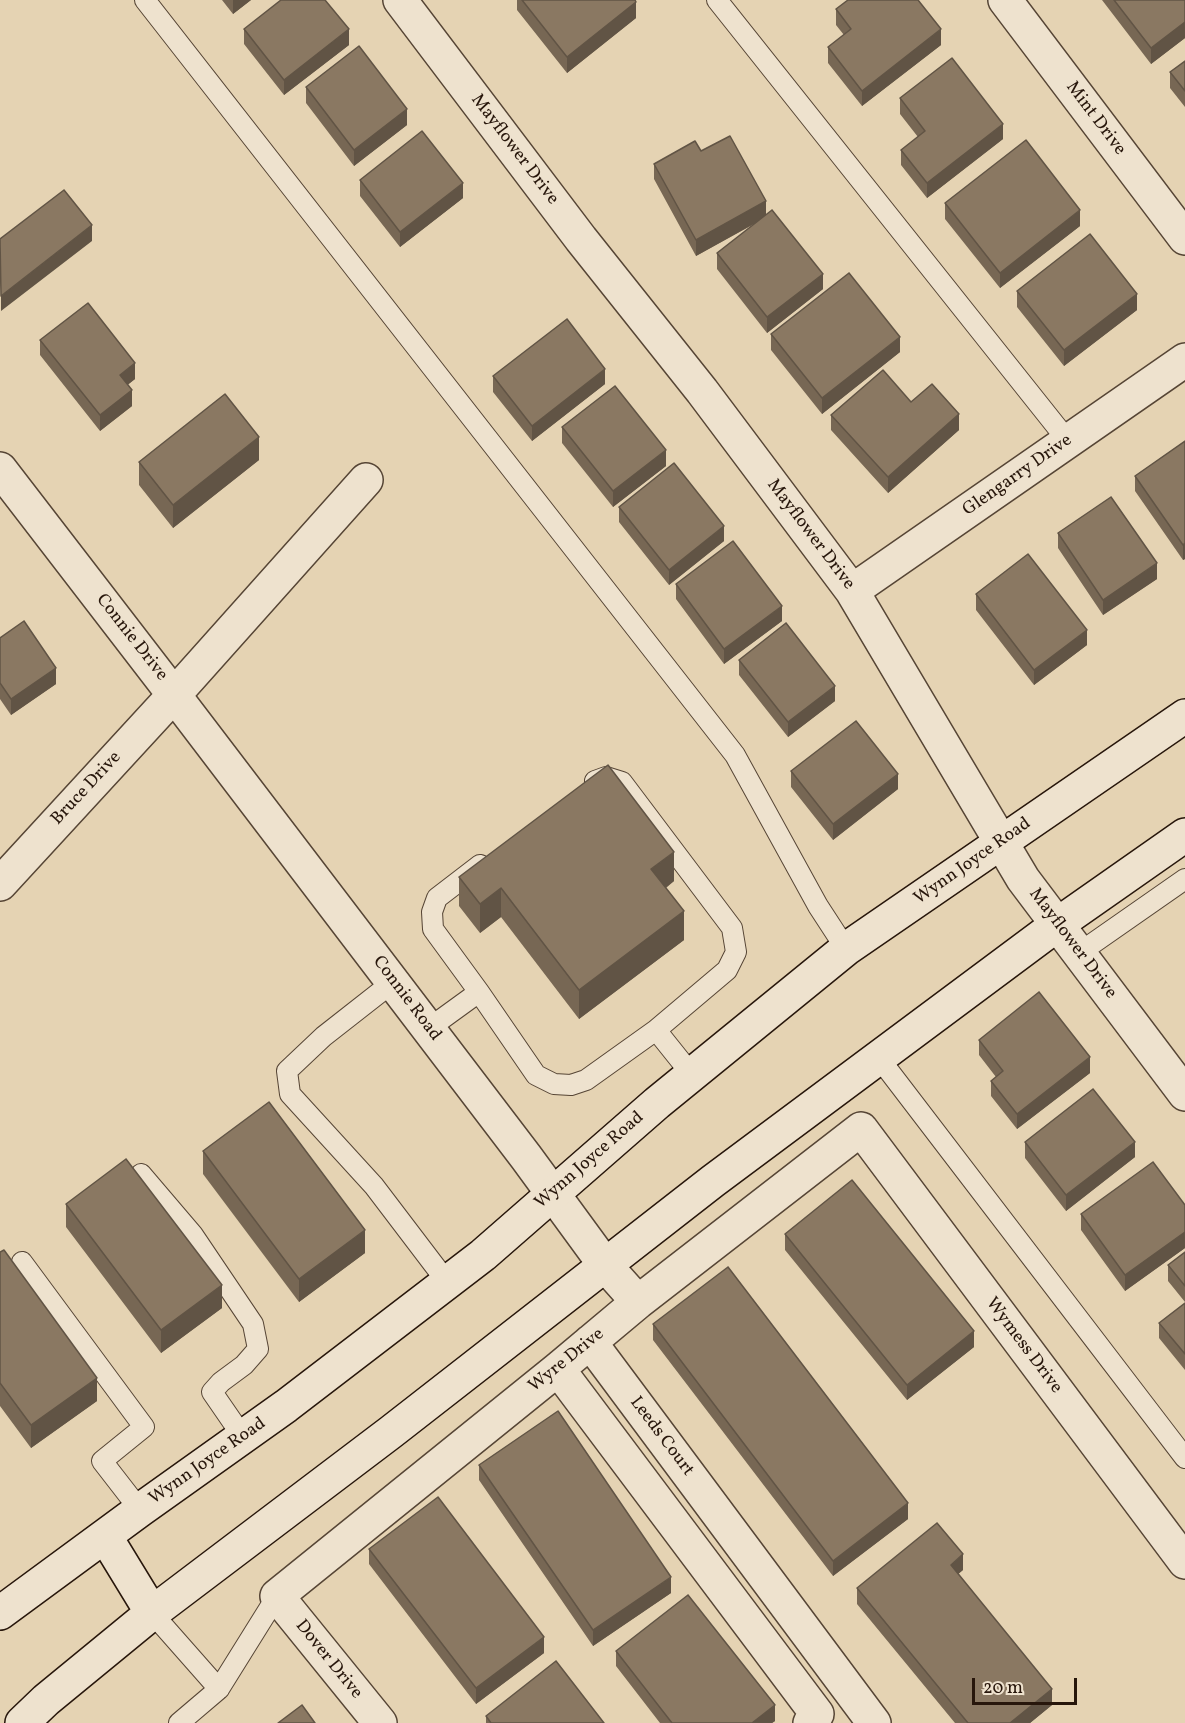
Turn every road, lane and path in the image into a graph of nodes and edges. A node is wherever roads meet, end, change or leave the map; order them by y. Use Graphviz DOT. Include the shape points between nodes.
graph roads {
  1 [pos="144,0"];
  2 [pos="400,0"];
  3 [pos="717,0"];
  4 [pos="1005,0"];
  5 [pos="1185,238"];
  6 [pos="1185,360"];
  7 [pos="1068,441"];
  8 [pos="0,469"];
  9 [pos="366,480"];
  10 [pos="852,591"];
  11 [pos="174,695"];
  12 [pos="1185,716"];
  13 [pos="580,790"];
  14 [pos="1185,835"];
  15 [pos="1002,842"];
  16 [pos="494,855"];
  17 [pos="1185,879"];
  18 [pos="0,884"];
  19 [pos="1058,924"];
  20 [pos="846,949"];
  21 [pos="1079,953"];
  22 [pos="393,982"];
  23 [pos="479,992"];
  24 [pos="428,1029"];
  25 [pos="656,1030"];
  26 [pos="879,1058"];
  27 [pos="692,1075"];
  28 [pos="1185,1094"];
  29 [pos="861,1130"];
  30 [pos="141,1173"];
  31 [pos="553,1193"];
  32 [pos="22,1262"];
  33 [pos="605,1265"];
  34 [pos="447,1282"];
  35 [pos="638,1302"];
  36 [pos="591,1342"];
  37 [pos="558,1369"];
  38 [pos="243,1437"];
  39 [pos="1185,1458"];
  40 [pos="140,1510"];
  41 [pos="732,1532"];
  42 [pos="105,1536"];
  43 [pos="699,1557"];
  44 [pos="1185,1562"];
  45 [pos="277,1596"];
  46 [pos="0,1613"];
  47 [pos="152,1613"];
  48 [pos="219,1689"];
  49 [pos="849,1690"];
  50 [pos="813,1719"];
  51 [pos="22,1723"];
  52 [pos="179,1723"];
  53 [pos="380,1723"];
  54 [pos="874,1723"];
  1 -- 20 [label="lane" via="735,755"];
  2 -- 10 [label="street, Mayflower Drive"];
  3 -- 7 [label="lane"];
  4 -- 5 [label="street, Mint Drive"];
  6 -- 7 [label="street, Glengarry Drive"];
  7 -- 10 [label="street, Glengarry Drive"];
  8 -- 11 [label="street, Connie Drive"];
  9 -- 11 [label="street, Connie Drive"];
  10 -- 15 [label="street, Mayflower Drive"];
  11 -- 18 [label="street, Bruce Drive"];
  11 -- 22 [label="street, Connie Road"];
  12 -- 15 [label="street, Wynn Joyce Road"];
  13 -- 25 [label="lane" via="606,777 622,782 732,928 736,952 727,970"];
  14 -- 19 [label="street"];
  15 -- 19 [label="street, Mayflower Drive" via="1023,879"];
  15 -- 20 [label="street, Wynn Joyce Road"];
  16 -- 23 [label="lane" via="437,898 432,912 433,929"];
  17 -- 21 [label="lane"];
  19 -- 21 [label="street, Mayflower Drive"];
  19 -- 26 [label="street"];
  20 -- 27 [label="street, Wynn Joyce Road"];
  21 -- 28 [label="street, Mayflower Drive"];
  22 -- 24 [label="street, Connie Road"];
  22 -- 34 [label="lane" via="324,1036 287,1071 290,1094 374,1186"];
  23 -- 24 [label="lane"];
  23 -- 25 [label="lane" via="536,1075 554,1084 571,1085 586,1080"];
  24 -- 31 [label="street, Connie Road"];
  25 -- 27 [label="lane"];
  26 -- 33 [label="street"];
  26 -- 39 [label="lane"];
  27 -- 31 [label="street, Wynn Joyce Road"];
  29 -- 35 [label="street, Wyre Drive"];
  29 -- 44 [label="street, Wymess Drive"];
  30 -- 38 [label="lane" via="193,1235 253,1324 258,1349 212,1392"];
  31 -- 33 [label="street, Connie Road"];
  31 -- 34 [label="street, Wynn Joyce Road"];
  32 -- 40 [label="lane" via="144,1427 102,1461"];
  33 -- 35 [label="street, Connie Road"];
  33 -- 47 [label="street"];
  34 -- 38 [label="street, Wynn Joyce Road"];
  35 -- 36 [label="street, Wyre Drive"];
  36 -- 37 [label="street, Wyre Drive"];
  36 -- 41 [label="street, Leeds Court"];
  37 -- 43 [label="street"];
  37 -- 45 [label="street, Wyre Drive"];
  38 -- 40 [label="street, Wynn Joyce Road"];
  40 -- 42 [label="street, Wynn Joyce Road"];
  41 -- 43 [label="street"];
  41 -- 49 [label="street, Leeds Court"];
  42 -- 46 [label="street, Wynn Joyce Road"];
  42 -- 47 [label="street"];
  43 -- 50 [label="street"];
  45 -- 48 [label="lane"];
  45 -- 53 [label="street, Dover Drive"];
  47 -- 48 [label="lane"];
  47 -- 51 [label="street"];
  48 -- 52 [label="lane"];
  49 -- 50 [label="street"];
  49 -- 54 [label="street, Leeds Court"];
}
